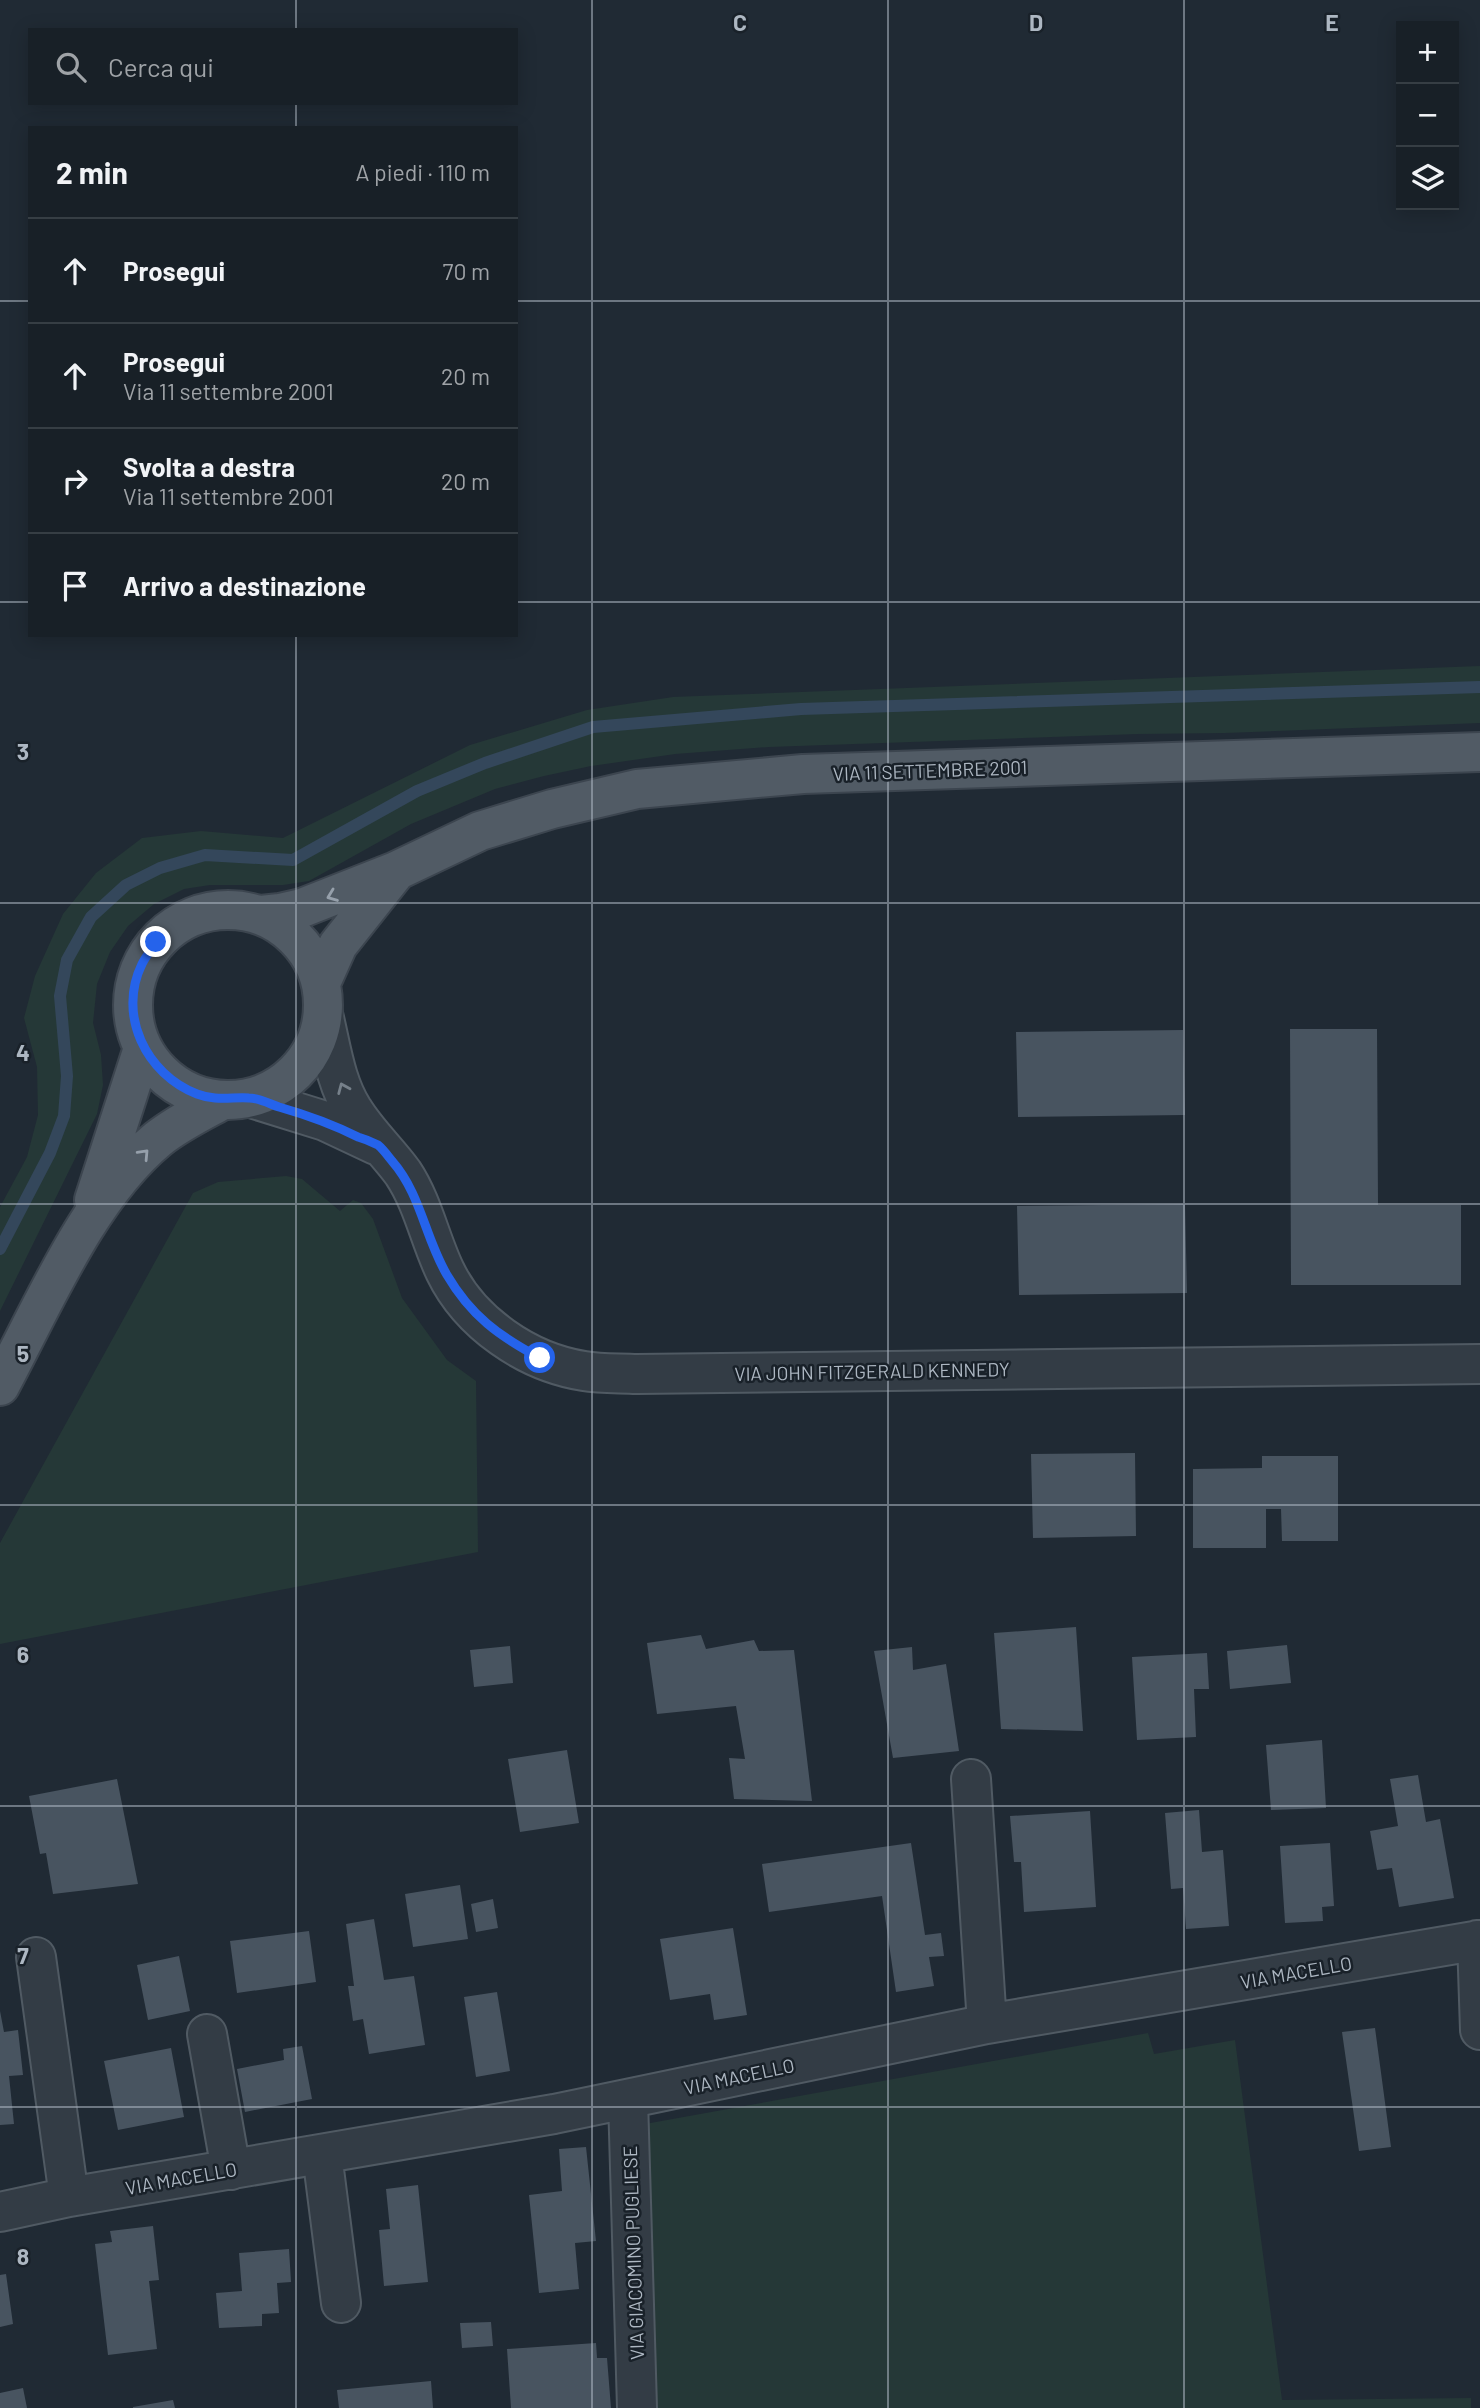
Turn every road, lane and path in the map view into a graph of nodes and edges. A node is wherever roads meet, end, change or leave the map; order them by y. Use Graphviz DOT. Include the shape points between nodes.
graph roads {
  1 [pos="1480,752"];
  2 [pos="396,871"];
  3 [pos="261,915"];
  4 [pos="322,998"];
  5 [pos="143,1048"];
  6 [pos="237,1099"];
  7 [pos="378,1146"];
  8 [pos="85,1225"];
  9 [pos="1480,1364"];
  10 [pos="0,1386"];
  11 [pos="971,1779"];
  12 [pos="1479,1940"];
  13 [pos="36,1957"];
  14 [pos="987,2024"];
  15 [pos="1480,2030"];
  16 [pos="206,2034"];
  17 [pos="628,2099"];
  18 [pos="322,2154"];
  19 [pos="230,2170"];
  20 [pos="69,2197"];
  21 [pos="0,2212"];
  22 [pos="341,2303"];
  23 [pos="637,2408"];
  1 -- 2 [label="main road, VIA 11 SETTEMBRE 2001" via="803,774 638,789 480,831"];
  2 -- 3 [label="main road, VIA 11 SETTEMBRE 2001, one-way" via="302,908"];
  2 -- 4 [label="main road, VIA 11 SETTEMBRE 2001" via="338,945"];
  3 -- 4 [label="main road, VIA 11 SETTEMBRE 2001" via="288,930 309,954"];
  3 -- 5 [label="main road, VIA 11 SETTEMBRE 2001" via="233,909 204,912 178,923 156,942 141,965 134,993 134,1021"];
  4 -- 6 [label="main road, VIA 11 SETTEMBRE 2001" via="316,1042 301,1067 278,1086"];
  7 -- 4 [label="street, VIA JOHN FITZGERALD KENNEDY, one-way" via="352,1109 338,1076"];
  5 -- 6 [label="main road, VIA 11 SETTEMBRE 2001" via="176,1084 199,1095"];
  5 -- 8 [label="main road, VIA 11 SETTEMBRE 2001"];
  6 -- 7 [label="street, VIA JOHN FITZGERALD KENNEDY" via="325,1121"];
  8 -- 6 [label="main road, VIA 11 SETTEMBRE 2001, one-way" via="156,1141 175,1127"];
  7 -- 9 [label="street, VIA JOHN FITZGERALD KENNEDY" via="402,1173 446,1273 467,1305 506,1340 540,1358 583,1371"];
  8 -- 10 [label="main road, VIA 11 SETTEMBRE 2001"];
  11 -- 14 [label="street"];
  12 -- 14 [label="street, VIA MACELLO"];
  12 -- 15 [label="street, VIA MACELLO"];
  13 -- 20 [label="street"];
  14 -- 17 [label="street, VIA MACELLO"];
  16 -- 19 [label="street"];
  17 -- 18 [label="street, VIA MACELLO"];
  17 -- 23 [label="street, VIA GIACOMINO PUGLIESE"];
  18 -- 19 [label="street, VIA MACELLO"];
  18 -- 22 [label="street"];
  19 -- 20 [label="street, VIA MACELLO"];
  20 -- 21 [label="street, VIA MACELLO"];
}
